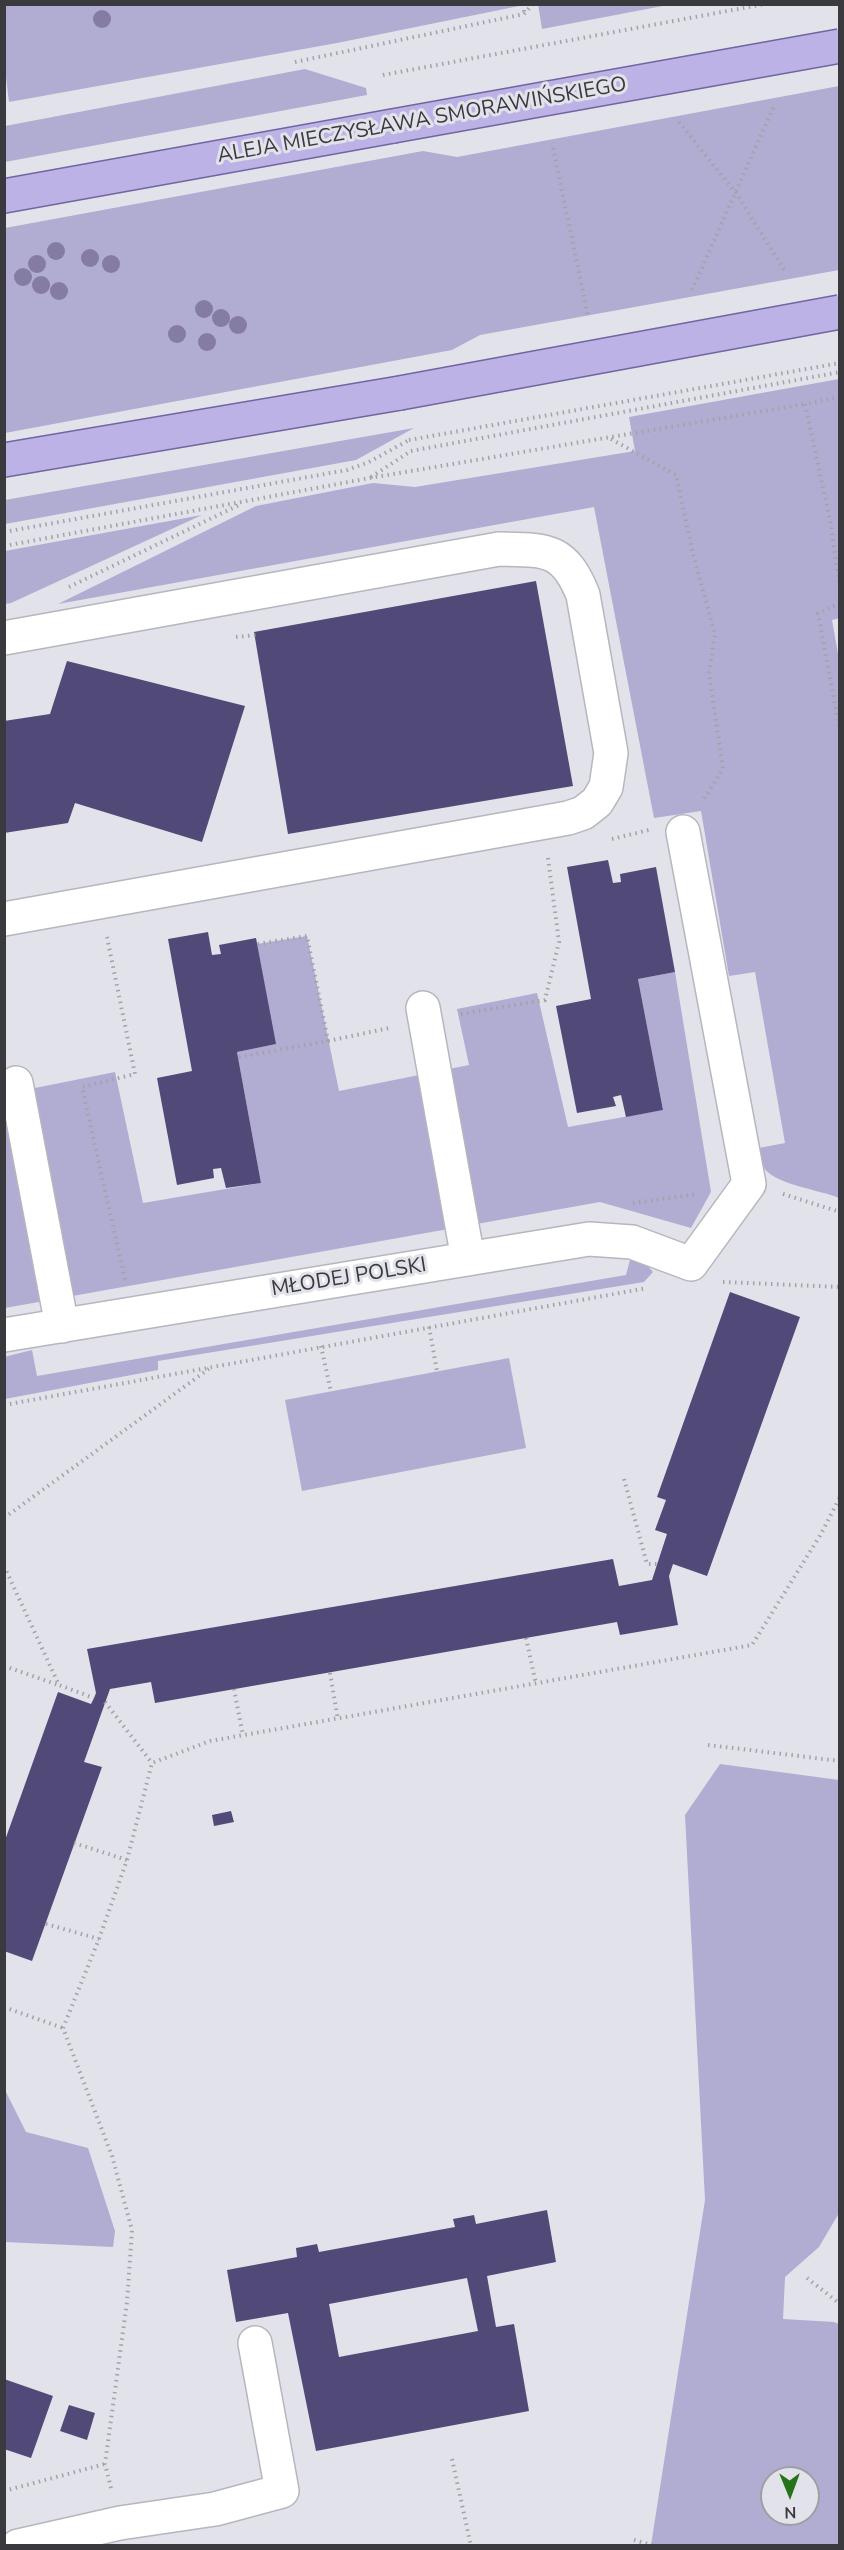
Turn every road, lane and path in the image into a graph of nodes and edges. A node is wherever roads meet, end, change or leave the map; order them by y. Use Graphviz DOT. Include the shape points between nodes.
graph roads {
  1 [pos="524,4"];
  2 [pos="533,4"];
  3 [pos="765,4"];
  4 [pos="524,15"];
  5 [pos="840,46"];
  6 [pos="294,62"];
  7 [pos="383,75"];
  8 [pos="774,106"];
  9 [pos="679,122"];
  10 [pos="553,148"];
  11 [pos="736,193"];
  12 [pos="4,196"];
  13 [pos="786,273"];
  14 [pos="692,291"];
  15 [pos="840,312"];
  16 [pos="588,316"];
  17 [pos="840,363"];
  18 [pos="840,372"];
  19 [pos="840,397"];
  20 [pos="805,404"];
  21 [pos="611,439"];
  22 [pos="4,460"];
  23 [pos="370,478"];
  24 [pos="247,501"];
  25 [pos="4,532"];
  26 [pos="4,546"];
  27 [pos="840,587"];
  28 [pos="64,589"];
  29 [pos="840,603"];
  30 [pos="4,638"];
  31 [pos="840,731"];
  32 [pos="683,832"];
  33 [pos="548,855"];
  34 [pos="4,919"];
  35 [pos="106,936"];
  36 [pos="257,944"];
  37 [pos="424,1015"];
  38 [pos="328,1041"];
  39 [pos="239,1057"];
  40 [pos="16,1083"];
  41 [pos="749,1184"];
  42 [pos="840,1212"];
  43 [pos="468,1259"];
  44 [pos="721,1282"];
  45 [pos="650,1287"];
  46 [pos="840,1287"];
  47 [pos="127,1289"];
  48 [pos="62,1326"];
  49 [pos="429,1327"];
  50 [pos="4,1335"];
  51 [pos="321,1346"];
  52 [pos="213,1365"];
  53 [pos="437,1371"];
  54 [pos="331,1392"];
  55 [pos="4,1405"];
  56 [pos="624,1479"];
  57 [pos="840,1497"];
  58 [pos="4,1518"];
  59 [pos="657,1564"];
  60 [pos="4,1566"];
  61 [pos="526,1638"];
  62 [pos="4,1666"];
  63 [pos="330,1672"];
  64 [pos="536,1684"];
  65 [pos="59,1685"];
  66 [pos="234,1689"];
  67 [pos="94,1698"];
  68 [pos="105,1702"];
  69 [pos="338,1719"];
  70 [pos="243,1736"];
  71 [pos="708,1745"];
  72 [pos="840,1761"];
  73 [pos="152,1763"];
  74 [pos="74,1843"];
  75 [pos="127,1860"];
  76 [pos="46,1924"];
  77 [pos="99,1939"];
  78 [pos="4,2007"];
  79 [pos="63,2028"];
  80 [pos="807,2278"];
  81 [pos="840,2304"];
  82 [pos="255,2343"];
  83 [pos="452,2459"];
  84 [pos="105,2463"];
  85 [pos="4,2491"];
  86 [pos="120,2523"];
  87 [pos="634,2540"];
  88 [pos="18,2546"];
  89 [pos="471,2546"];
  90 [pos="655,2546"];
  1 -- 4 [label="path"];
  2 -- 4 [label="path"];
  3 -- 7 [label="path, bridge"];
  4 -- 6 [label="path"];
  5 -- 12 [label="main road, ALEJA MIECZYSŁAWA SMORAWIŃSKIEGO, bridge"];
  8 -- 11 [label="path"];
  9 -- 11 [label="path"];
  10 -- 16 [label="path"];
  11 -- 13 [label="path"];
  11 -- 14 [label="path"];
  15 -- 22 [label="main road, bridge" via="400,393"];
  17 -- 25 [label="path, bridge" via="409,440 347,470"];
  18 -- 23 [label="path, bridge" via="411,451"];
  19 -- 20 [label="path"];
  20 -- 21 [label="path"];
  20 -- 27 [label="path"];
  21 -- 23 [label="path"];
  21 -- 32 [label="path" via="676,476 715,634 709,673 723,769"];
  23 -- 24 [label="path"];
  24 -- 26 [label="path"];
  24 -- 28 [label="path"];
  29 -- 31 [label="path" via="818,613"];
  30 -- 34 [label="street" via="490,551 538,550 555,555 567,565 583,595 611,753 606,787 597,802 568,818"];
  32 -- 41 [label="street"];
  33 -- 37 [label="path" via="559,942 545,1000"];
  35 -- 47 [label="path" via="135,1074 82,1087"];
  36 -- 38 [label="path" via="307,936"];
  37 -- 38 [label="path"];
  37 -- 43 [label="street"];
  38 -- 39 [label="path"];
  40 -- 48 [label="street"];
  41 -- 42 [label="path"];
  41 -- 43 [label="street, MŁODEJ POLSKI" via="691,1264 632,1242 589,1239"];
  43 -- 48 [label="street, MŁODEJ POLSKI"];
  44 -- 46 [label="path"];
  45 -- 49 [label="path"];
  48 -- 50 [label="street, MŁODEJ POLSKI"];
  49 -- 51 [label="path"];
  49 -- 53 [label="path"];
  51 -- 52 [label="path"];
  51 -- 54 [label="path"];
  52 -- 55 [label="path"];
  52 -- 58 [label="path"];
  56 -- 59 [label="path" via="647,1564"];
  57 -- 64 [label="path" via="752,1645"];
  60 -- 65 [label="path"];
  61 -- 64 [label="path"];
  62 -- 65 [label="path"];
  63 -- 69 [label="path"];
  64 -- 69 [label="path"];
  65 -- 67 [label="path"];
  66 -- 70 [label="path"];
  68 -- 73 [label="path"];
  69 -- 70 [label="path"];
  70 -- 73 [label="path" via="210,1741"];
  71 -- 72 [label="path"];
  73 -- 75 [label="path"];
  74 -- 75 [label="path"];
  75 -- 77 [label="path"];
  76 -- 77 [label="path"];
  77 -- 79 [label="path"];
  78 -- 79 [label="path"];
  79 -- 84 [label="path" via="112,2156 132,2230 127,2302"];
  80 -- 81 [label="path"];
  82 -- 86 [label="street" via="282,2491 215,2509"];
  83 -- 89 [label="path"];
  84 -- 85 [label="path"];
  84 -- 86 [label="path"];
  86 -- 88 [label="street"];
  87 -- 90 [label="path"];
}
